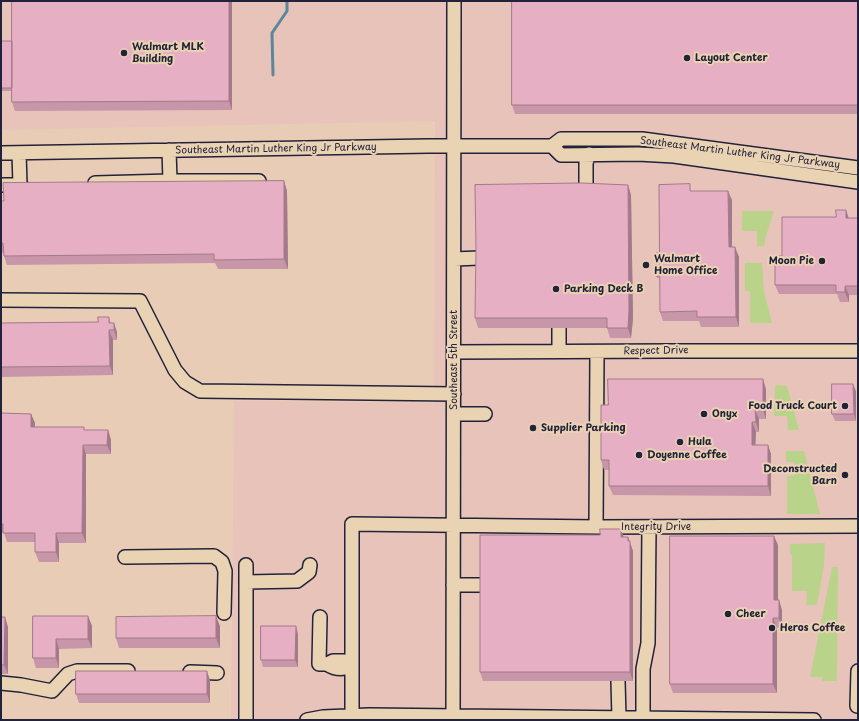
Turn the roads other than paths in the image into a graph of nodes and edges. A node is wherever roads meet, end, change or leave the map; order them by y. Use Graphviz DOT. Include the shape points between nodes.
graph roads {
  1 [pos="454,1"];
  2 [pos="455,146"];
  3 [pos="552,146"];
  4 [pos="169,150"];
  5 [pos="1,153"];
  6 [pos="19,153"];
  7 [pos="589,154"];
  8 [pos="858,168"];
  9 [pos="170,181"];
  10 [pos="259,181"];
  11 [pos="858,182"];
  12 [pos="83,183"];
  13 [pos="36,184"];
  14 [pos="1,185"];
  15 [pos="20,185"];
  16 [pos="586,193"];
  17 [pos="454,258"];
  18 [pos="479,258"];
  19 [pos="1,300"];
  20 [pos="559,328"];
  21 [pos="858,351"];
  22 [pos="454,352"];
  23 [pos="559,352"];
  24 [pos="596,352"];
  25 [pos="454,394"];
  26 [pos="454,414"];
  27 [pos="485,414"];
  28 [pos="453,526"];
  29 [pos="596,526"];
  30 [pos="858,526"];
  31 [pos="649,527"];
  32 [pos="125,557"];
  33 [pos="246,564"];
  34 [pos="310,565"];
  35 [pos="246,582"];
  36 [pos="453,585"];
  37 [pos="483,585"];
  38 [pos="224,613"];
  39 [pos="320,617"];
  40 [pos="352,666"];
  41 [pos="139,672"];
  42 [pos="178,672"];
  43 [pos="858,672"];
  44 [pos="217,673"];
  45 [pos="618,681"];
  46 [pos="1,683"];
  47 [pos="858,706"];
  48 [pos="352,716"];
  49 [pos="453,718"];
  50 [pos="619,718"];
  51 [pos="643,718"];
  52 [pos="525,719"];
  53 [pos="246,720"];
  54 [pos="307,720"];
  55 [pos="814,720"];
  1 -- 2 [label="street, Southeast 5th Street"];
  2 -- 3 [label="street, Southeast Martin Luther King Jr Parkway"];
  2 -- 4 [label="street, Southeast Martin Luther King Jr Parkway"];
  2 -- 17 [label="street, Southeast 5th Street"];
  3 -- 7 [label="street, Southeast Martin Luther King Jr Parkway" via="561,155"];
  3 -- 8 [label="street, Southeast Martin Luther King Jr Parkway" via="561,139 642,139"];
  4 -- 6 [label="street, Southeast Martin Luther King Jr Parkway"];
  4 -- 9 [label="street"];
  5 -- 6 [label="street, Southeast Martin Luther King Jr Parkway"];
  6 -- 15 [label="street"];
  7 -- 11 [label="street, Southeast Martin Luther King Jr Parkway" via="674,156"];
  7 -- 16 [label="street" via="586,164"];
  9 -- 10 [label="street"];
  9 -- 12 [label="street"];
  13 -- 15 [label="street"];
  14 -- 15 [label="street"];
  17 -- 18 [label="street"];
  17 -- 22 [label="street, Southeast 5th Street"];
  19 -- 25 [label="street" via="140,301 175,370 185,382 200,391"];
  20 -- 23 [label="street"];
  21 -- 24 [label="street, Respect Drive"];
  22 -- 23 [label="street, Respect Drive"];
  22 -- 25 [label="street, Southeast 5th Street"];
  23 -- 24 [label="street, Respect Drive"];
  24 -- 29 [label="street"];
  25 -- 26 [label="street, Southeast 5th Street"];
  26 -- 27 [label="street"];
  26 -- 28 [label="street, Southeast 5th Street"];
  28 -- 29 [label="street, Integrity Drive"];
  28 -- 36 [label="street, Southeast 5th Street"];
  28 -- 40 [label="street, Integrity Drive" via="352,524"];
  29 -- 31 [label="street, Integrity Drive"];
  30 -- 31 [label="street, Integrity Drive"];
  31 -- 51 [label="street" via="648,643 643,669"];
  32 -- 38 [label="street" via="214,556 222,562 225,571"];
  33 -- 35 [label="street"];
  34 -- 35 [label="street" via="309,572 297,581"];
  35 -- 53 [label="street"];
  36 -- 37 [label="street"];
  36 -- 49 [label="street, Southeast 5th Street"];
  39 -- 40 [label="street" via="319,664 344,661"];
  40 -- 48 [label="street"];
  41 -- 46 [label="street" via="77,671 68,674 52,691"];
  42 -- 44 [label="street"];
  43 -- 47 [label="street"];
  45 -- 50 [label="street"];
  48 -- 49 [label="street"];
  48 -- 54 [label="street"];
  49 -- 52 [label="street"];
  50 -- 51 [label="street"];
  50 -- 52 [label="street"];
  51 -- 55 [label="street"];
}
